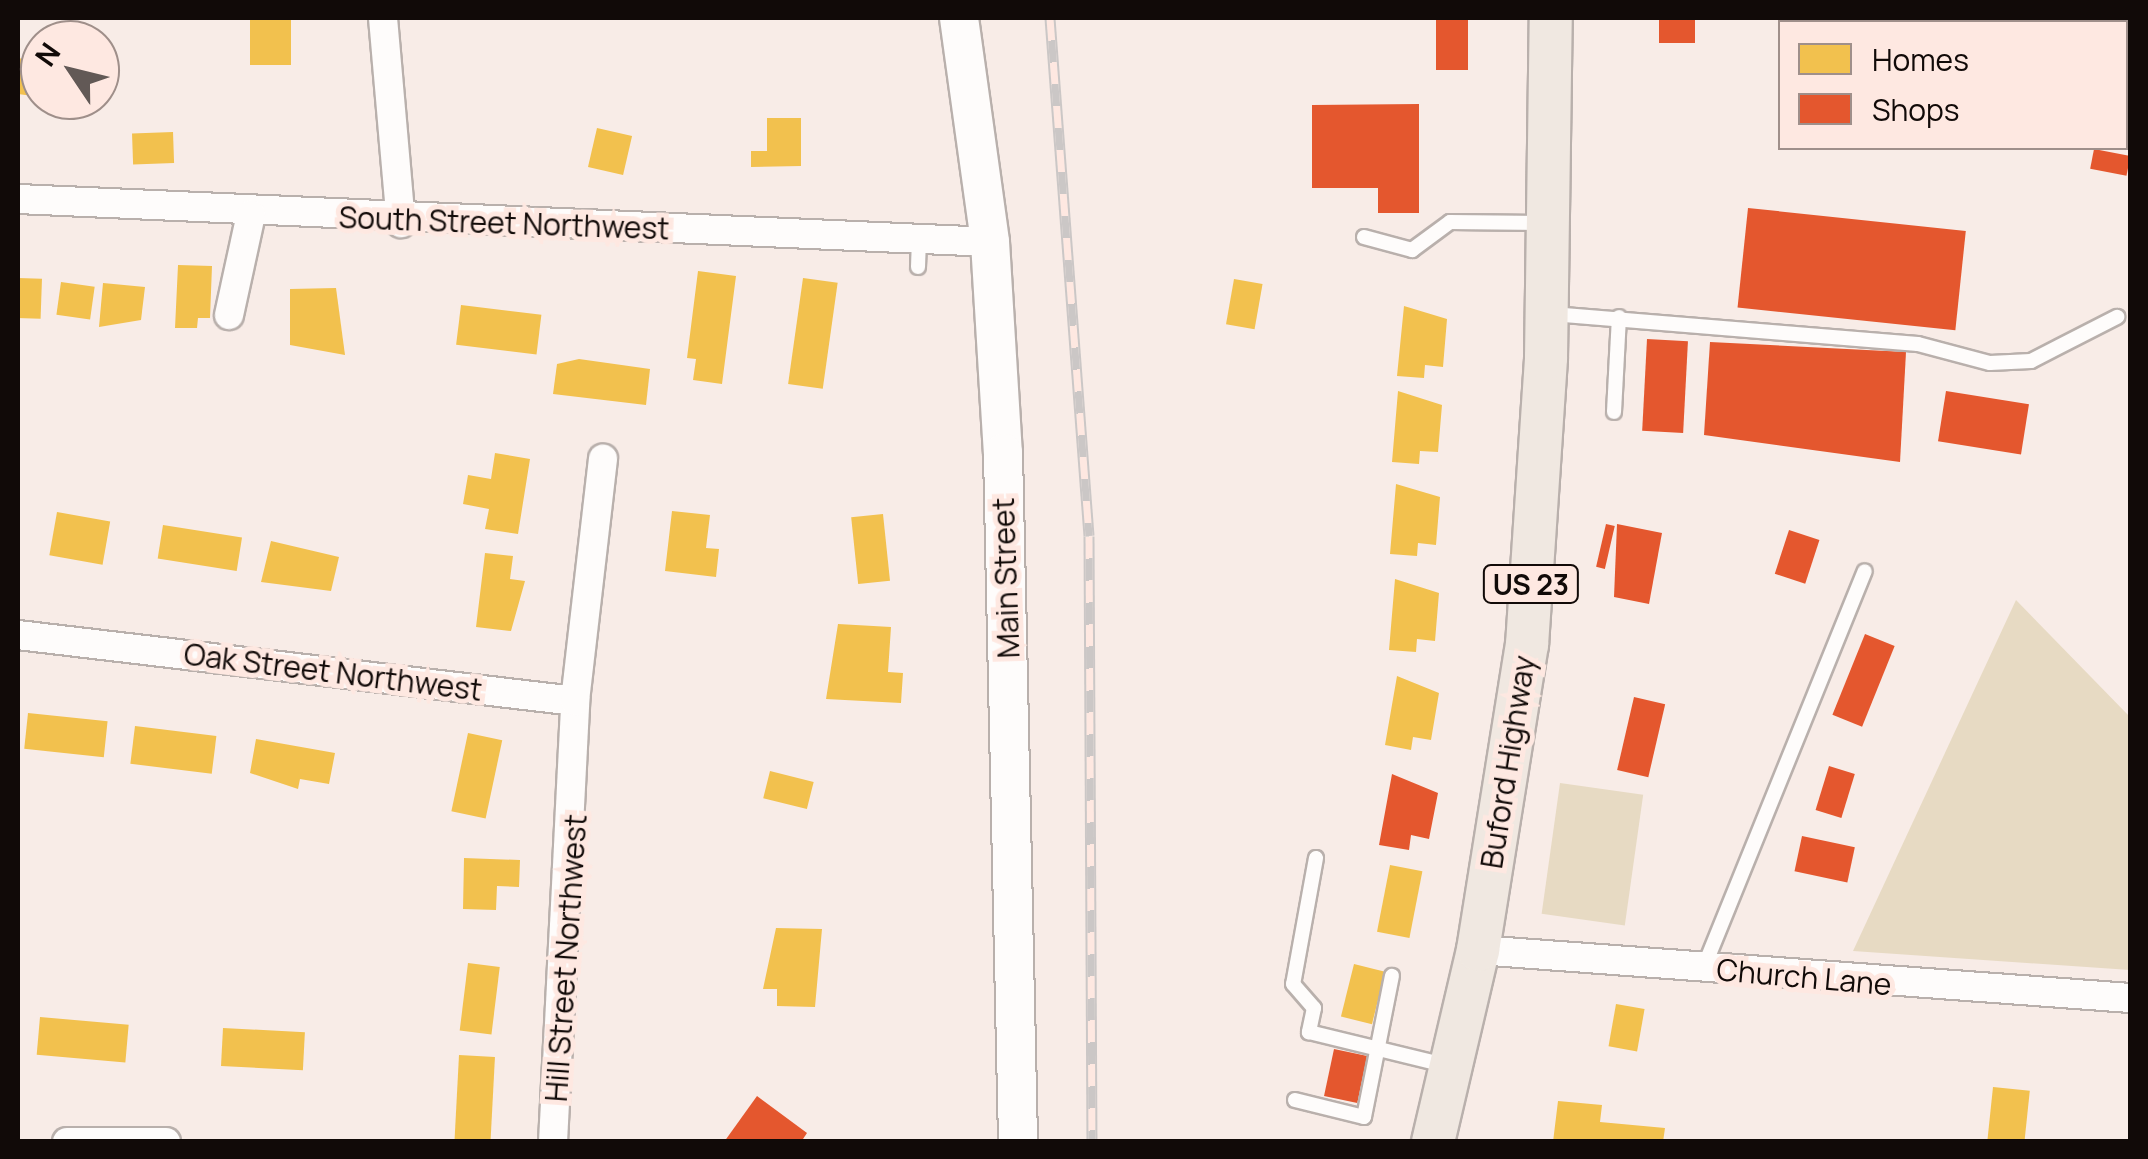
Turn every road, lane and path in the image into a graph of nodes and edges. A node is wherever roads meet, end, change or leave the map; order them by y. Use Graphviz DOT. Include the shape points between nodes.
graph roads {
  1 [pos="384,18"];
  2 [pos="959,18"];
  3 [pos="1551,18"];
  4 [pos="18,198"];
  5 [pos="251,214"];
  6 [pos="401,222"];
  7 [pos="1548,222"];
  8 [pos="1364,237"];
  9 [pos="990,242"];
  10 [pos="1546,314"];
  11 [pos="228,316"];
  12 [pos="1620,317"];
  13 [pos="2116,317"];
  14 [pos="1614,412"];
  15 [pos="603,459"];
  16 [pos="1865,571"];
  17 [pos="18,634"];
  18 [pos="575,700"];
  19 [pos="1316,858"];
  20 [pos="1478,950"];
  21 [pos="1704,968"];
  22 [pos="1392,976"];
  23 [pos="2130,998"];
  24 [pos="1378,1048"];
  25 [pos="1450,1066"];
  26 [pos="1295,1100"];
  27 [pos="67,1142"];
  28 [pos="166,1142"];
  29 [pos="554,1142"];
  30 [pos="1018,1142"];
  31 [pos="1432,1142"];
  1 -- 6 [label="street"];
  2 -- 9 [label="street, Main Street"];
  3 -- 7 [label="main road, Buford Highway / US 23"];
  4 -- 5 [label="street, South Street Northwest"];
  5 -- 6 [label="street, South Street Northwest"];
  5 -- 11 [label="street"];
  6 -- 9 [label="street, South Street Northwest" via="918,253"];
  7 -- 8 [label="lane" via="1450,222 1412,250"];
  7 -- 10 [label="main road, Buford Highway / US 23"];
  9 -- 30 [label="street, Main Street"];
  10 -- 12 [label="lane"];
  10 -- 20 [label="main road, Buford Highway / US 23" via="1526,646"];
  12 -- 13 [label="lane" via="1918,344 1990,363 2031,361"];
  12 -- 14 [label="lane"];
  15 -- 18 [label="street"];
  16 -- 21 [label="lane"];
  17 -- 18 [label="street, Oak Street Northwest"];
  18 -- 29 [label="street, Hill Street Northwest" via="578,775"];
  19 -- 24 [label="lane" via="1293,984 1314,1008 1309,1032"];
  20 -- 21 [label="street, Church Lane"];
  20 -- 25 [label="main road, Buford Highway / US 23"];
  21 -- 23 [label="street, Church Lane"];
  22 -- 24 [label="lane"];
  24 -- 25 [label="lane"];
  24 -- 26 [label="lane" via="1364,1117"];
  25 -- 31 [label="main road, Buford Highway / US 23"];
  27 -- 28 [label="street"];
}
